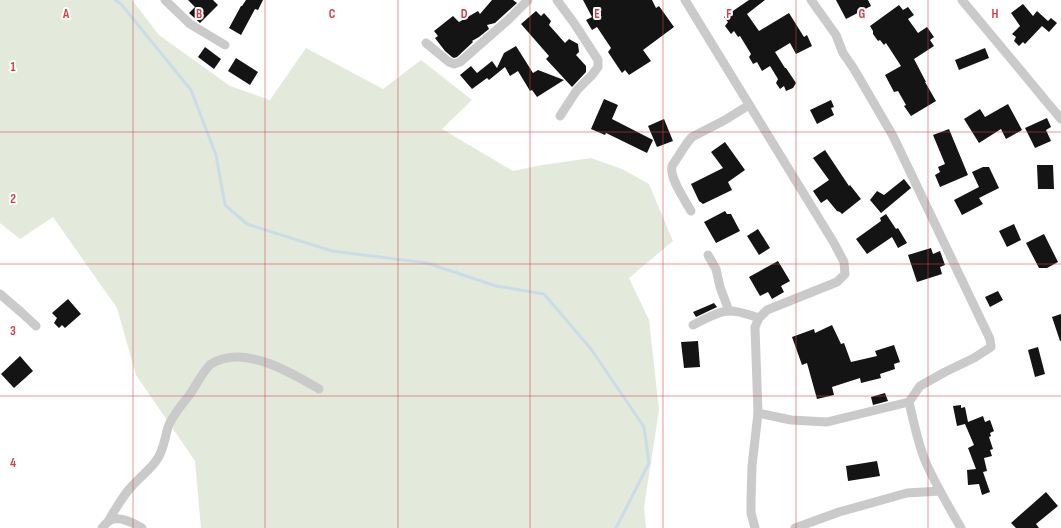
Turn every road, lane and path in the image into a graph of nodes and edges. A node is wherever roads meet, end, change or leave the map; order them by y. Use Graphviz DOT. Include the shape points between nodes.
graph roads {
  1 [pos="165,0"];
  2 [pos="528,0"];
  3 [pos="557,0"];
  4 [pos="685,0"];
  5 [pos="811,0"];
  6 [pos="962,0"];
  7 [pos="426,43"];
  8 [pos="225,45"];
  9 [pos="749,105"];
  10 [pos="560,116"];
  11 [pos="1061,119"];
  12 [pos="691,211"];
  13 [pos="708,255"];
  14 [pos="0,294"];
  15 [pos="730,311"];
  16 [pos="758,318"];
  17 [pos="693,325"];
  18 [pos="36,326"];
  19 [pos="318,389"];
  20 [pos="909,402"];
  21 [pos="758,413"];
  22 [pos="940,491"];
  23 [pos="109,520"];
  24 [pos="102,528"];
  25 [pos="142,528"];
  26 [pos="755,528"];
  27 [pos="795,528"];
  28 [pos="961,528"];
  1 -- 8 [label="street" via="190,24"];
  2 -- 7 [label="street" via="460,62 449,62"];
  3 -- 10 [label="street" via="598,60 598,67 576,90"];
  4 -- 9 [label="street"];
  5 -- 20 [label="street" via="836,35 843,53 893,136 990,339 991,347 920,386"];
  6 -- 11 [label="street"];
  9 -- 12 [label="street" via="692,137 672,166 673,177"];
  9 -- 16 [label="street" via="834,244 844,262 845,274 837,282 767,310"];
  13 -- 15 [label="street" via="716,269"];
  14 -- 18 [label="street"];
  15 -- 16 [label="street"];
  15 -- 17 [label="street" via="719,313"];
  16 -- 21 [label="street" via="755,327"];
  19 -- 23 [label="street" via="292,373 268,363 243,357 223,358 210,365 175,414 158,458 120,500"];
  20 -- 21 [label="street" via="827,422 791,420"];
  20 -- 22 [label="street" via="926,464"];
  21 -- 26 [label="street" via="750,500"];
  22 -- 27 [label="street" via="907,493 839,512"];
  22 -- 28 [label="street"];
  23 -- 24 [label="street"];
  23 -- 25 [label="street" via="123,520"];
}
